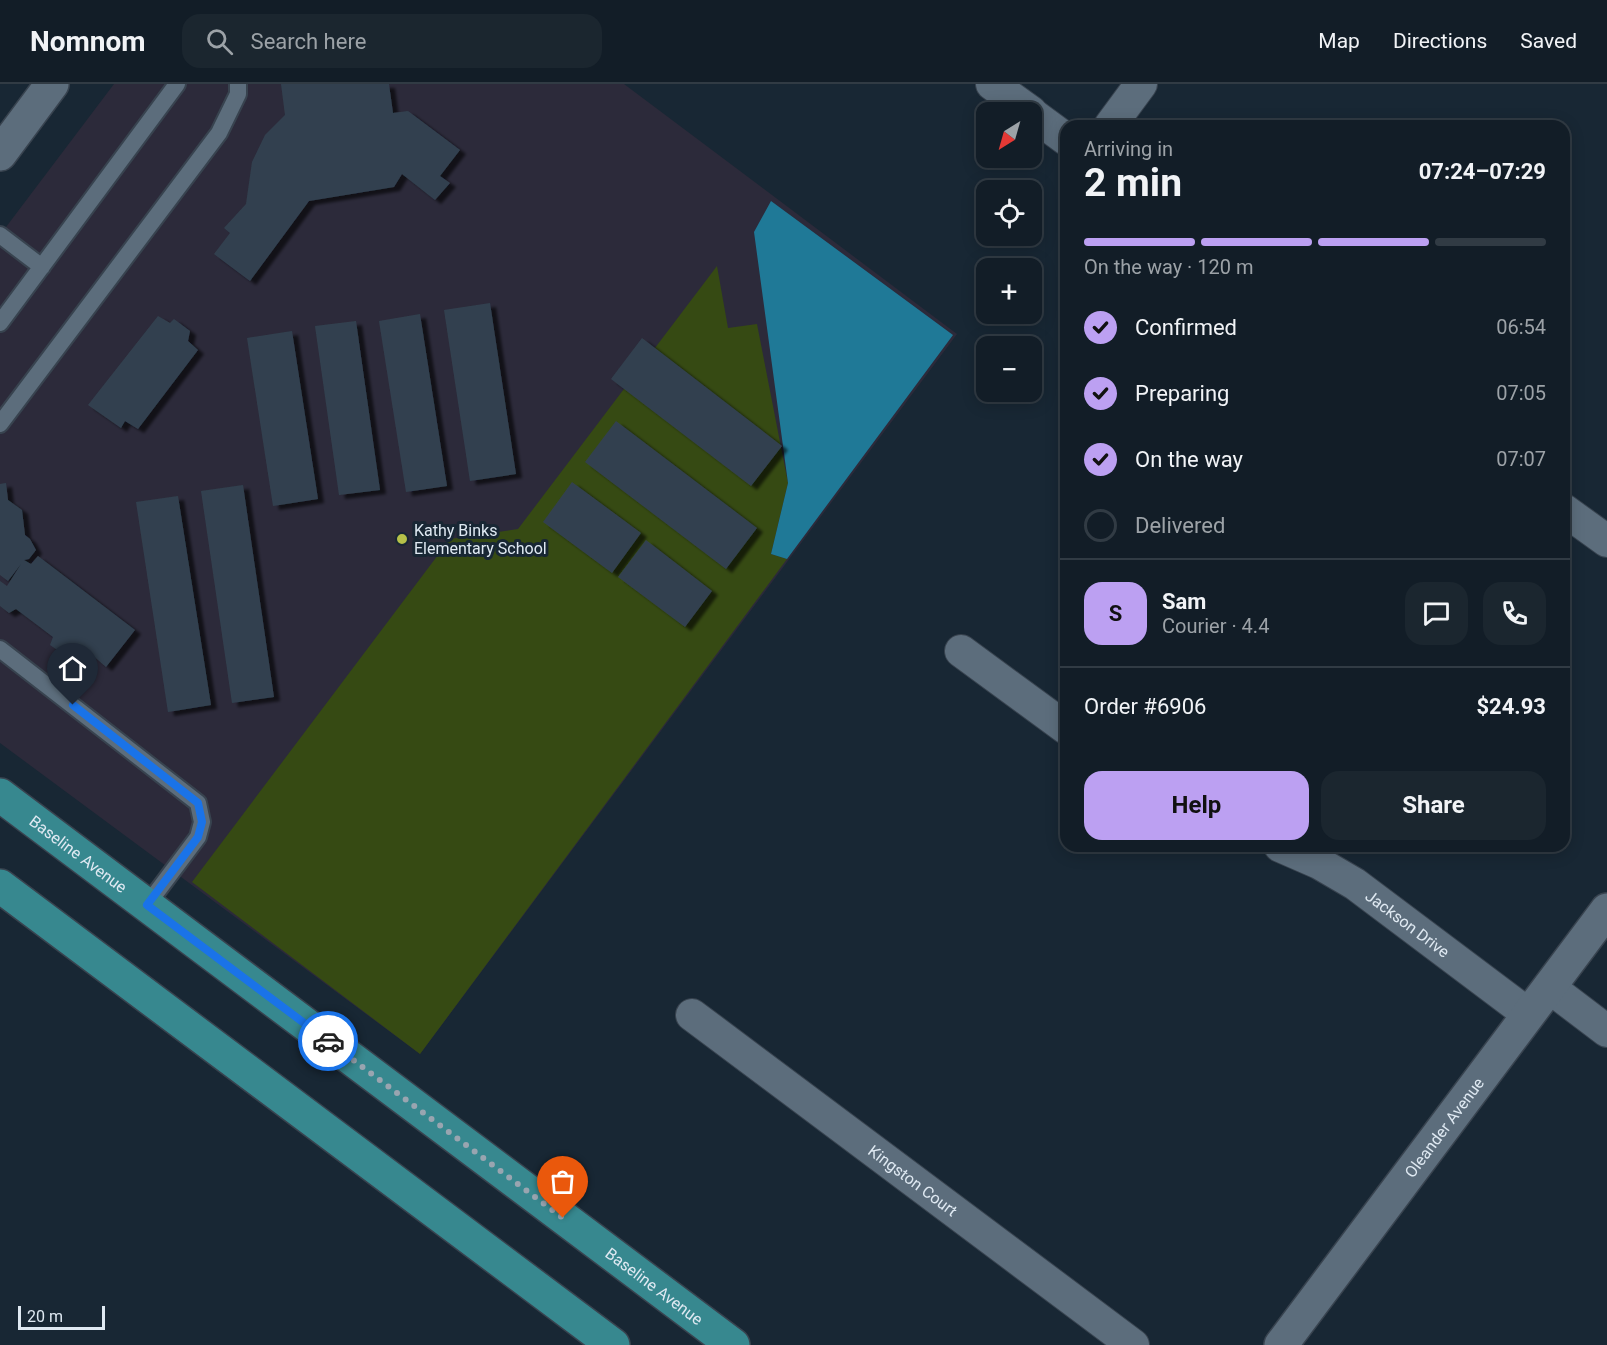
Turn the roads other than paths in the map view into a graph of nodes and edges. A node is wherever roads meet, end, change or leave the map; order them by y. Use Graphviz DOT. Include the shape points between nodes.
graph roads {
  1 [pos="52,84"];
  2 [pos="177,84"];
  3 [pos="238,84"];
  4 [pos="992,84"];
  5 [pos="1141,84"];
  6 [pos="1016,102"];
  7 [pos="1114,120"];
  8 [pos="1042,121"];
  9 [pos="1060,135"];
  10 [pos="0,154"];
  11 [pos="0,236"];
  12 [pos="42,267"];
  13 [pos="0,323"];
  14 [pos="0,424"];
  15 [pos="1570,514"];
  16 [pos="1607,541"];
  17 [pos="0,649"];
  18 [pos="961,651"];
  19 [pos="1060,724"];
  20 [pos="0,795"];
  21 [pos="1294,852"];
  22 [pos="0,886"];
  23 [pos="147,905"];
  24 [pos="1607,910"];
  25 [pos="1549,987"];
  26 [pos="1528,1014"];
  27 [pos="692,1015"];
  28 [pos="1607,1031"];
  29 [pos="613,1345"];
  30 [pos="733,1345"];
  31 [pos="1133,1345"];
  32 [pos="1281,1345"];
  1 -- 10 [label="street"];
  2 -- 12 [label="lane"];
  3 -- 14 [label="lane" via="238,94 219,133"];
  4 -- 6 [label="street"];
  5 -- 7 [label="street"];
  8 -- 9 [label="street"];
  11 -- 12 [label="lane"];
  12 -- 13 [label="lane"];
  15 -- 16 [label="street"];
  17 -- 23 [label="lane" via="198,803 202,822 198,837"];
  18 -- 19 [label="street"];
  20 -- 23 [label="main road, Baseline Avenue"];
  21 -- 26 [label="street, Jackson Drive" via="1354,884"];
  22 -- 29 [label="main road"];
  23 -- 30 [label="main road, Baseline Avenue"];
  24 -- 25 [label="street, Oleander Avenue"];
  25 -- 26 [label="street, Oleander Avenue"];
  25 -- 28 [label="street"];
  26 -- 32 [label="street, Oleander Avenue"];
  27 -- 31 [label="street, Kingston Court"];
}
